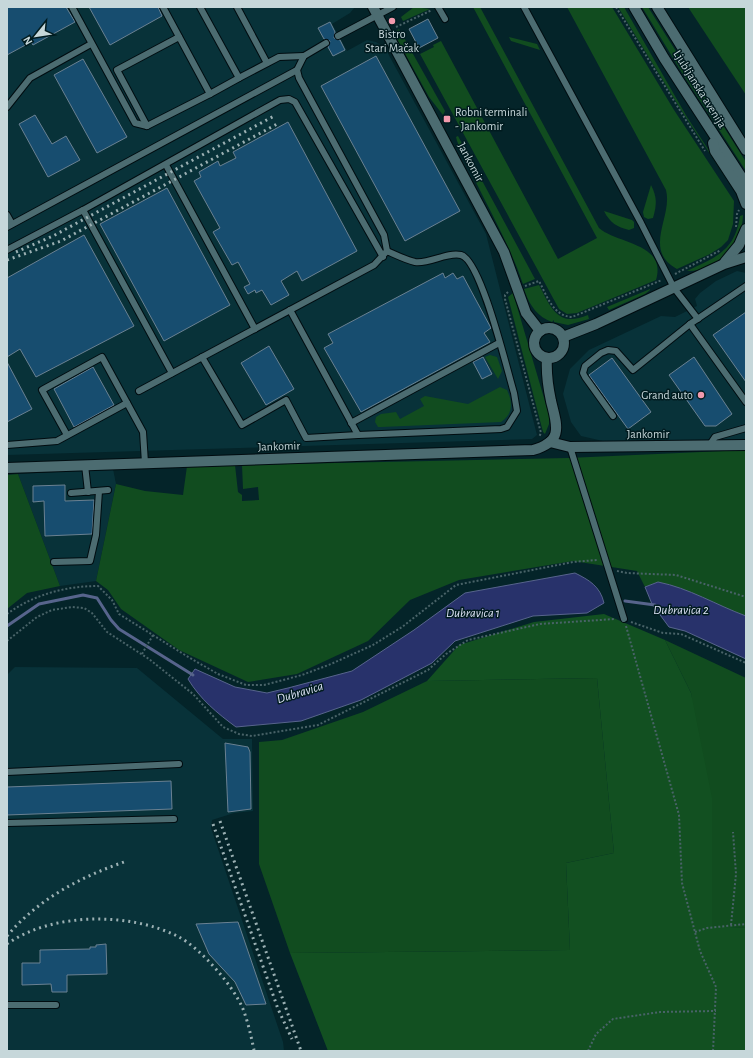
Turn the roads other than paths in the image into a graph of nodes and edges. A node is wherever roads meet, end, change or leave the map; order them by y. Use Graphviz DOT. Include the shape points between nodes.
graph roads {
  1 [pos="72,7"];
  2 [pos="163,7"];
  3 [pos="200,7"];
  4 [pos="237,7"];
  5 [pos="393,7"];
  6 [pos="524,7"];
  7 [pos="634,7"];
  8 [pos="657,7"];
  9 [pos="436,8"];
  10 [pos="375,11"];
  11 [pos="445,19"];
  12 [pos="338,36"];
  13 [pos="179,37"];
  14 [pos="326,43"];
  15 [pos="92,44"];
  16 [pos="304,56"];
  17 [pos="267,63"];
  18 [pos="297,70"];
  19 [pos="239,78"];
  20 [pos="210,94"];
  21 [pos="7,107"];
  22 [pos="705,123"];
  23 [pos="147,126"];
  24 [pos="746,150"];
  25 [pos="166,164"];
  26 [pos="746,184"];
  27 [pos="743,206"];
  28 [pos="83,210"];
  29 [pos="7,215"];
  30 [pos="9,226"];
  31 [pos="746,229"];
  32 [pos="7,250"];
  33 [pos="386,251"];
  34 [pos="383,257"];
  35 [pos="746,257"];
  36 [pos="724,264"];
  37 [pos="746,286"];
  38 [pos="674,288"];
  39 [pos="290,310"];
  40 [pos="698,319"];
  41 [pos="690,324"];
  42 [pos="255,329"];
  43 [pos="540,330"];
  44 [pos="563,337"];
  45 [pos="499,343"];
  46 [pos="202,357"];
  47 [pos="547,358"];
  48 [pos="172,373"];
  49 [pos="139,391"];
  50 [pos="746,402"];
  51 [pos="127,403"];
  52 [pos="612,416"];
  53 [pos="351,424"];
  54 [pos="746,428"];
  55 [pos="67,435"];
  56 [pos="358,435"];
  57 [pos="550,442"];
  58 [pos="7,445"];
  59 [pos="746,445"];
  60 [pos="570,447"];
  61 [pos="708,447"];
  62 [pos="145,463"];
  63 [pos="85,465"];
  64 [pos="7,468"];
  65 [pos="108,490"];
  66 [pos="99,491"];
  67 [pos="88,492"];
  68 [pos="71,493"];
  69 [pos="54,562"];
  70 [pos="624,620"];
  71 [pos="179,764"];
  72 [pos="7,772"];
  73 [pos="174,819"];
  74 [pos="7,824"];
  75 [pos="7,1005"];
  76 [pos="56,1005"];
  1 -- 15 [label="lane"];
  2 -- 13 [label="lane"];
  3 -- 19 [label="lane"];
  4 -- 17 [label="lane"];
  5 -- 10 [label="lane"];
  6 -- 38 [label="lane"];
  7 -- 22 [label="street, Ljubljanska avenija"];
  8 -- 24 [label="street, Ljubljanska avenija"];
  9 -- 11 [label="lane"];
  10 -- 12 [label="lane"];
  10 -- 43 [label="street, Jankomir" via="504,252 526,313"];
  13 -- 20 [label="lane"];
  13 -- 23 [label="lane" via="117,70"];
  14 -- 16 [label="lane"];
  15 -- 21 [label="lane" via="30,78"];
  15 -- 23 [label="lane" via="135,123"];
  16 -- 17 [label="lane" via="286,55"];
  16 -- 18 [label="lane"];
  17 -- 19 [label="lane"];
  18 -- 30 [label="lane"];
  18 -- 33 [label="lane" via="298,78 384,235"];
  19 -- 20 [label="lane"];
  20 -- 23 [label="lane"];
  22 -- 26 [label="street, Ljubljanska avenija"];
  22 -- 27 [label="street" via="715,150 741,191"];
  25 -- 28 [label="lane"];
  25 -- 34 [label="lane" via="280,100 289,99 299,108"];
  25 -- 42 [label="lane"];
  28 -- 32 [label="lane"];
  28 -- 48 [label="lane"];
  29 -- 30 [label="lane"];
  31 -- 36 [label="street" via="739,245"];
  33 -- 34 [label="lane"];
  33 -- 45 [label="lane" via="416,262 454,254 470,260 482,285"];
  34 -- 39 [label="lane" via="374,265"];
  35 -- 36 [label="street"];
  36 -- 38 [label="street"];
  37 -- 40 [label="lane"];
  38 -- 40 [label="lane"];
  38 -- 44 [label="street"];
  39 -- 42 [label="lane"];
  39 -- 53 [label="lane"];
  40 -- 41 [label="lane"];
  41 -- 50 [label="lane"];
  41 -- 52 [label="lane" via="633,370 616,351 608,350 585,366 585,377"];
  42 -- 46 [label="lane"];
  43 -- 44 [label="street" via="551,328 560,332"];
  43 -- 47 [label="street" via="535,337 535,347"];
  44 -- 47 [label="street" via="562,350 555,357"];
  45 -- 53 [label="lane"];
  45 -- 56 [label="lane" via="517,411 508,427"];
  46 -- 48 [label="lane"];
  46 -- 56 [label="lane" via="242,425 286,400 306,438"];
  47 -- 57 [label="street" via="547,378 557,426"];
  48 -- 49 [label="lane"];
  51 -- 55 [label="lane"];
  51 -- 55 [label="lane" via="102,357 42,390"];
  51 -- 62 [label="lane" via="143,432"];
  53 -- 56 [label="lane"];
  54 -- 61 [label="lane" via="716,437"];
  55 -- 58 [label="lane" via="57,441"];
  57 -- 60 [label="street, Jankomir"];
  57 -- 62 [label="street, Jankomir" via="526,451"];
  59 -- 61 [label="street, Jankomir"];
  60 -- 61 [label="street, Jankomir"];
  60 -- 70 [label="lane"];
  62 -- 63 [label="street, Jankomir"];
  63 -- 64 [label="street, Jankomir"];
  63 -- 67 [label="lane"];
  65 -- 66 [label="lane"];
  66 -- 67 [label="lane"];
  66 -- 69 [label="lane" via="96,535 90,561"];
  67 -- 68 [label="lane"];
  71 -- 72 [label="lane"];
  73 -- 74 [label="lane"];
  75 -- 76 [label="lane"];
}
